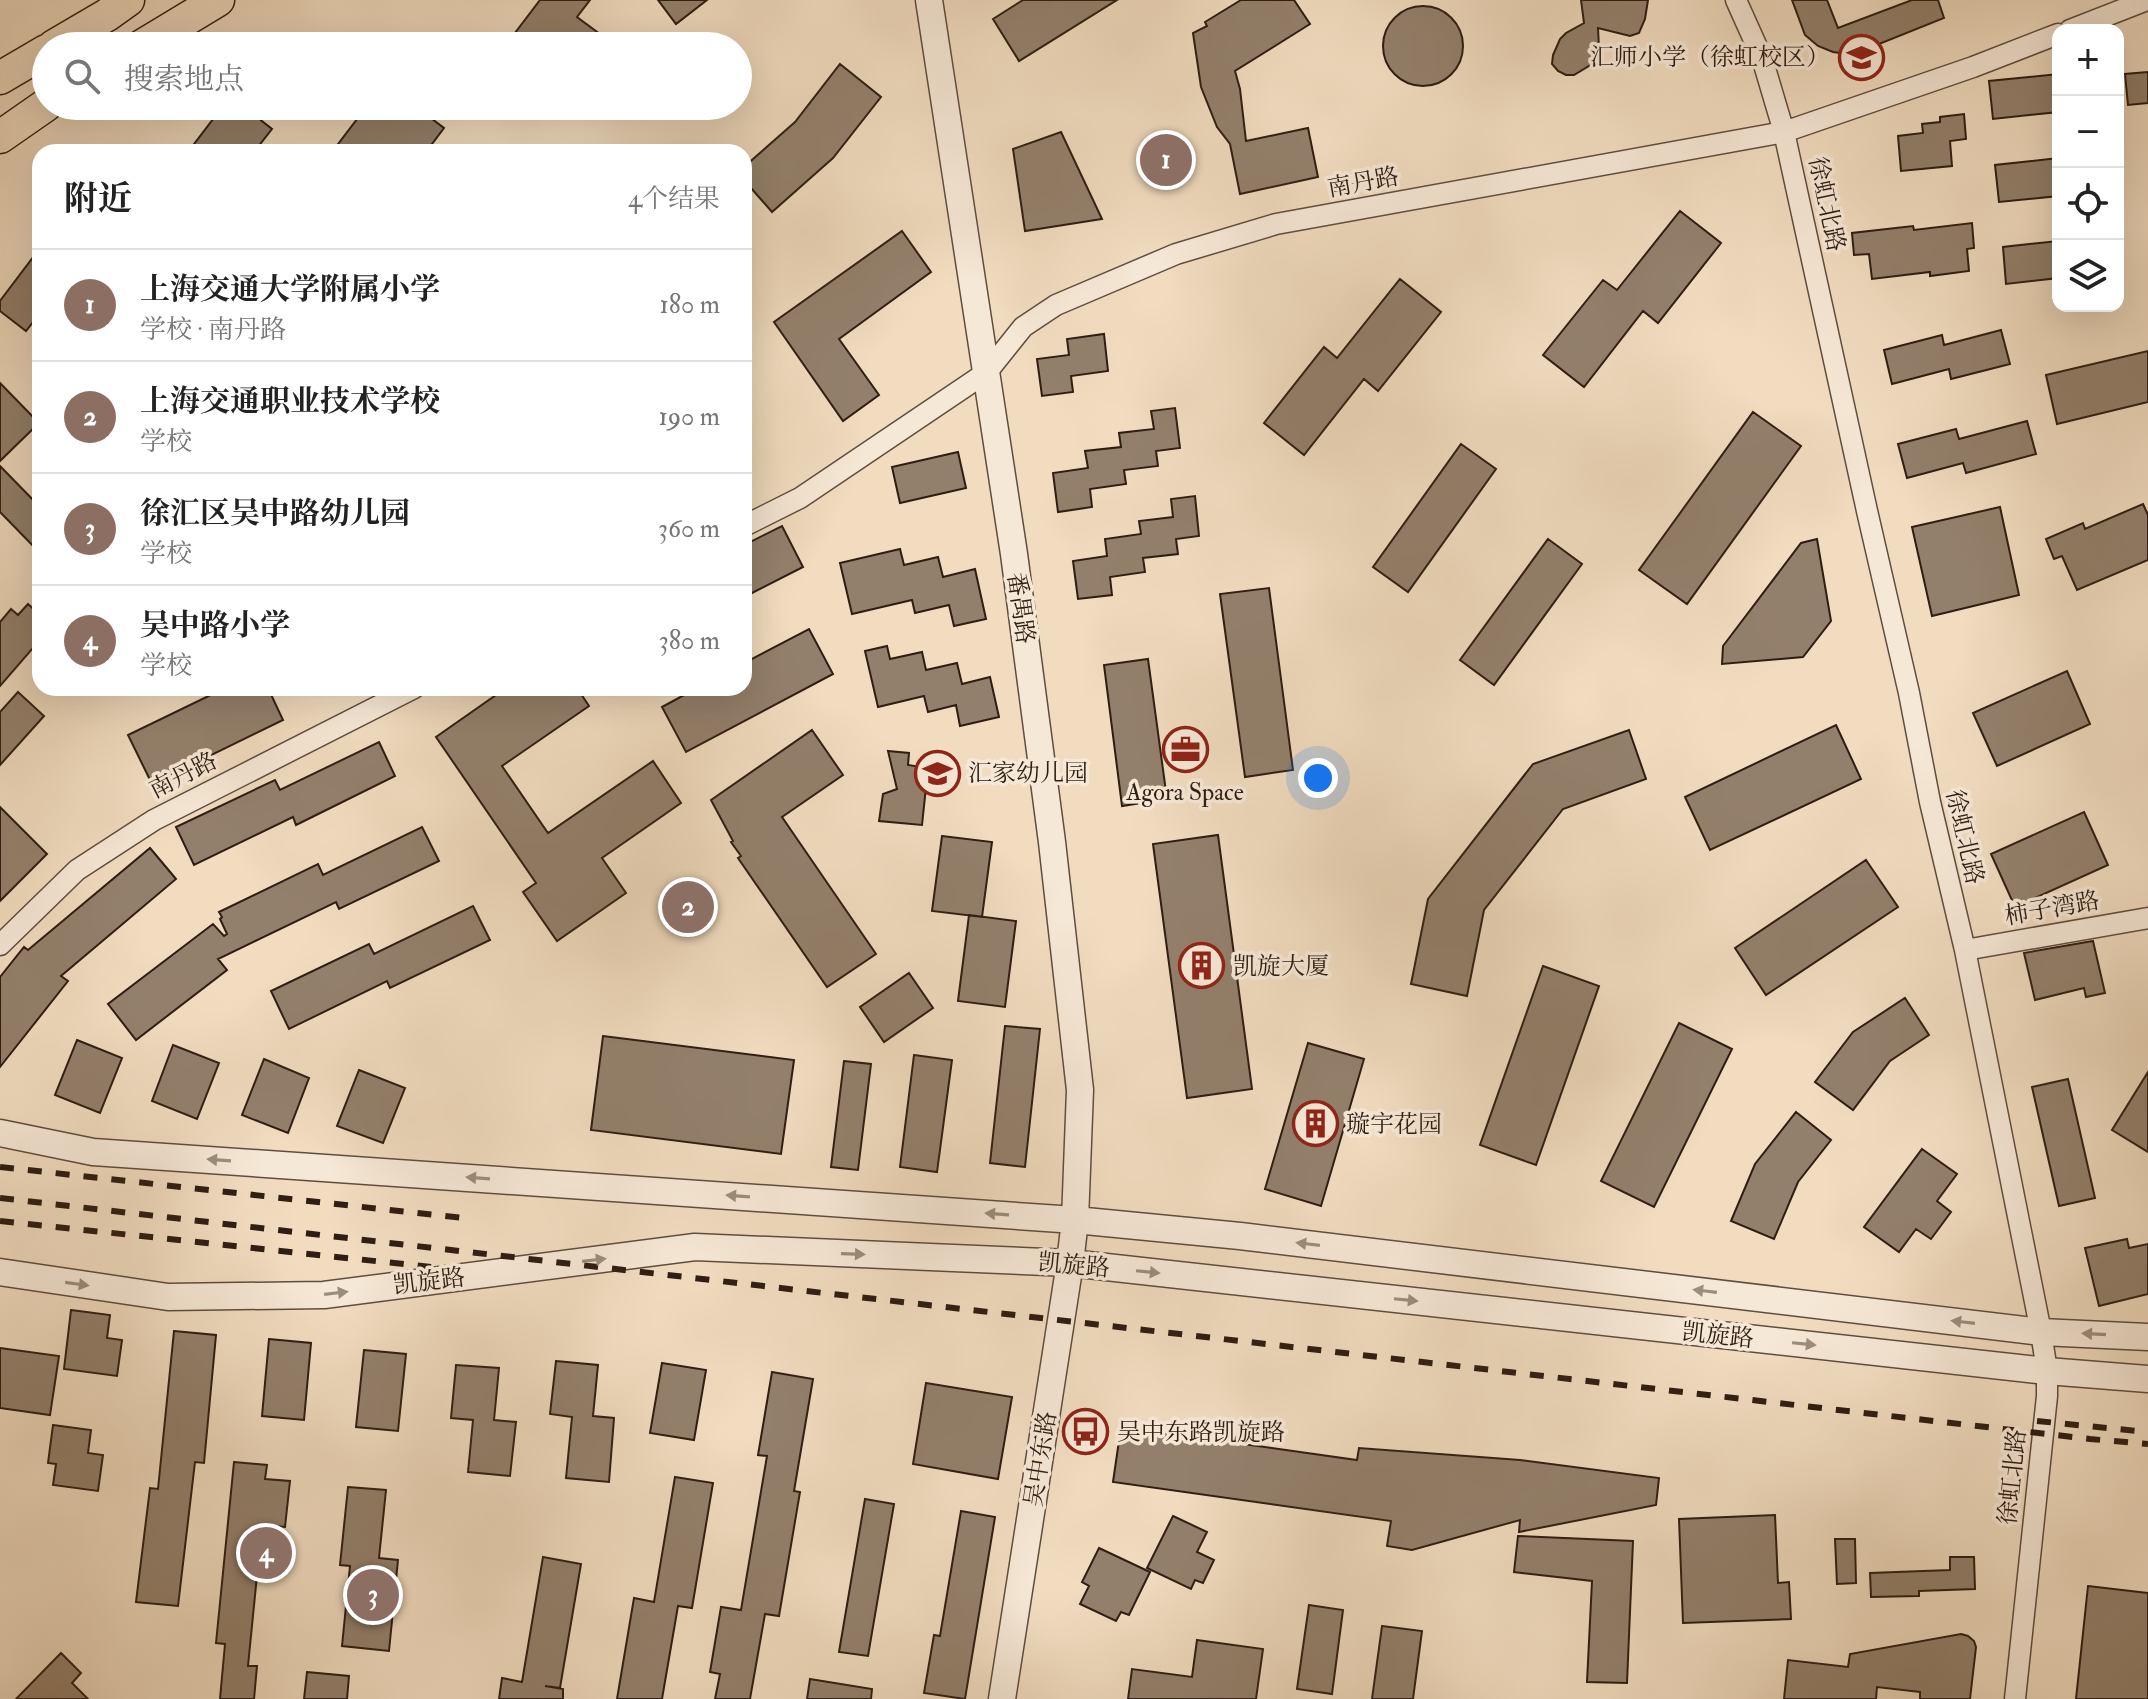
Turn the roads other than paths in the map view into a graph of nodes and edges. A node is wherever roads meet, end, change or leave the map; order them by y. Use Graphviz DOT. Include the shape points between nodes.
graph roads {
  1 [pos="128,0"];
  2 [pos="218,0"];
  3 [pos="929,0"];
  4 [pos="1736,0"];
  5 [pos="2147,0"];
  6 [pos="2085,24"];
  7 [pos="78,32"];
  8 [pos="165,32"];
  9 [pos="2052,36"];
  10 [pos="32,59"];
  11 [pos="0,78"];
  12 [pos="32,115"];
  13 [pos="1784,132"];
  14 [pos="0,137"];
  15 [pos="987,372"];
  16 [pos="752,522"];
  17 [pos="398,696"];
  18 [pos="2148,918"];
  19 [pos="0,945"];
  20 [pos="1965,950"];
  21 [pos="0,1133"];
  22 [pos="1075,1220"];
  23 [pos="1070,1263"];
  24 [pos="0,1272"];
  25 [pos="2041,1332"];
  26 [pos="2148,1337"];
  27 [pos="2047,1371"];
  28 [pos="2148,1379"];
  29 [pos="1002,1699"];
  30 [pos="2015,1699"];
  1 -- 7 [label="main road"];
  2 -- 8 [label="main road"];
  3 -- 15 [label="street, 番禺路"];
  4 -- 13 [label="street, 徐虹北路" via="1762,58"];
  5 -- 6 [label="street"];
  9 -- 13 [label="street, 南丹路"];
  10 -- 11 [label="main road"];
  12 -- 14 [label="main road"];
  13 -- 15 [label="street, 南丹路" via="1234,236 1176,254 1056,305 1023,327"];
  13 -- 20 [label="street, 徐虹北路"];
  15 -- 16 [label="street, 南丹路" via="800,498"];
  15 -- 22 [label="street, 番禺路" via="1052,842 1080,1090"];
  17 -- 19 [label="street, 南丹路" via="154,820 77,870"];
  18 -- 20 [label="street, 柿子湾路"];
  20 -- 25 [label="street, 徐虹北路"];
  22 -- 21 [label="street, 凯旋路, one-way" via="93,1152"];
  22 -- 23 [label="street, 吴中东路"];
  25 -- 22 [label="street, 凯旋路, one-way"];
  24 -- 23 [label="street, 凯旋路, one-way" via="168,1297 324,1295 695,1247"];
  23 -- 27 [label="street, 凯旋路, one-way"];
  23 -- 29 [label="street, 吴中东路"];
  26 -- 25 [label="street, 凯旋路, one-way"];
  25 -- 27 [label="street, 徐虹北路"];
  27 -- 28 [label="street, 凯旋路"];
  27 -- 30 [label="street, 徐虹北路"];
}
